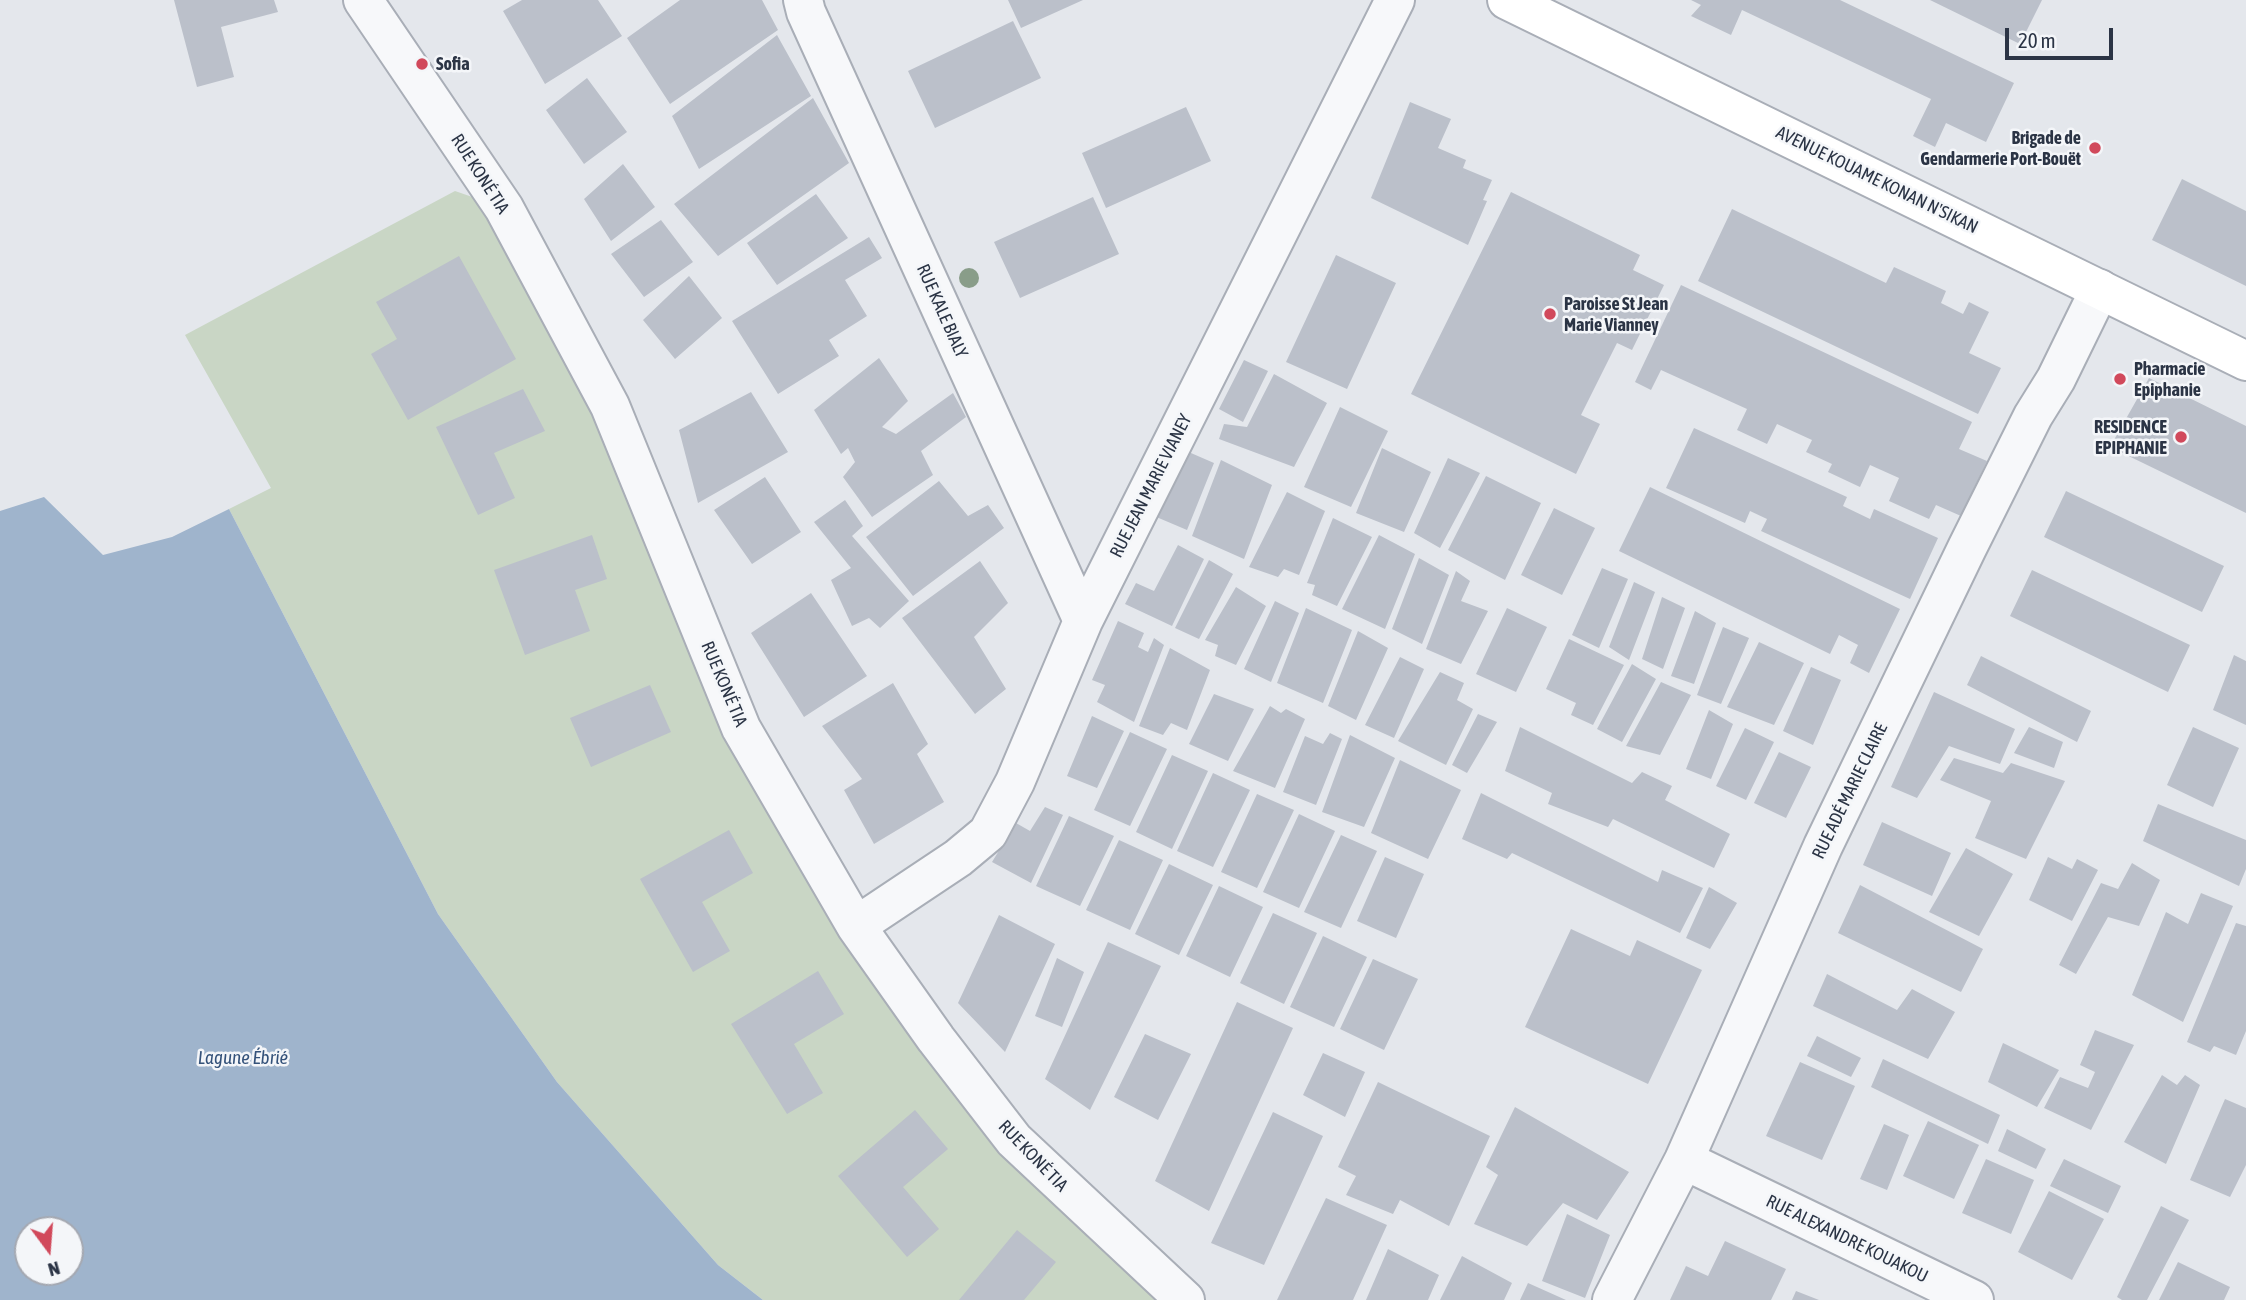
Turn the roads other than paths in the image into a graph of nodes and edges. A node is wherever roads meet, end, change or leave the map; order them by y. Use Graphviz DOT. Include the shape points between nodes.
graph roads {
  1 [pos="363,0"];
  2 [pos="803,0"];
  3 [pos="1395,0"];
  4 [pos="1521,3"];
  5 [pos="2100,289"];
  6 [pos="2246,360"];
  7 [pos="1083,621"];
  8 [pos="856,926"];
  9 [pos="1684,1160"];
  10 [pos="1185,1300"];
  11 [pos="1612,1300"];
  12 [pos="1974,1300"];
  1 -- 8 [label="street, RUE KONÉ TIA" via="504,208 603,393 741,728"];
  2 -- 7 [label="street, RUE KALE BIALY"];
  3 -- 7 [label="street, RUE JEAN MARIE VIANEY"];
  4 -- 5 [label="street, AVENUE KOUAME KONAN N'SIKAN"];
  5 -- 6 [label="street, AVENUE KOUAME KONAN N'SIKAN"];
  5 -- 9 [label="street, RUE ADÉ MARIE CLAIRE" via="1973,536 1823,846"];
  7 -- 8 [label="street, RUE JEAN MARIE VIANEY" via="1015,782 988,833"];
  8 -- 10 [label="street, RUE KONÉ TIA" via="1014,1140"];
  9 -- 11 [label="street, RUE ADÉ MARIE CLAIRE"];
  9 -- 12 [label="street, RUE ALEXANDRE KOUAKOU"];
}
